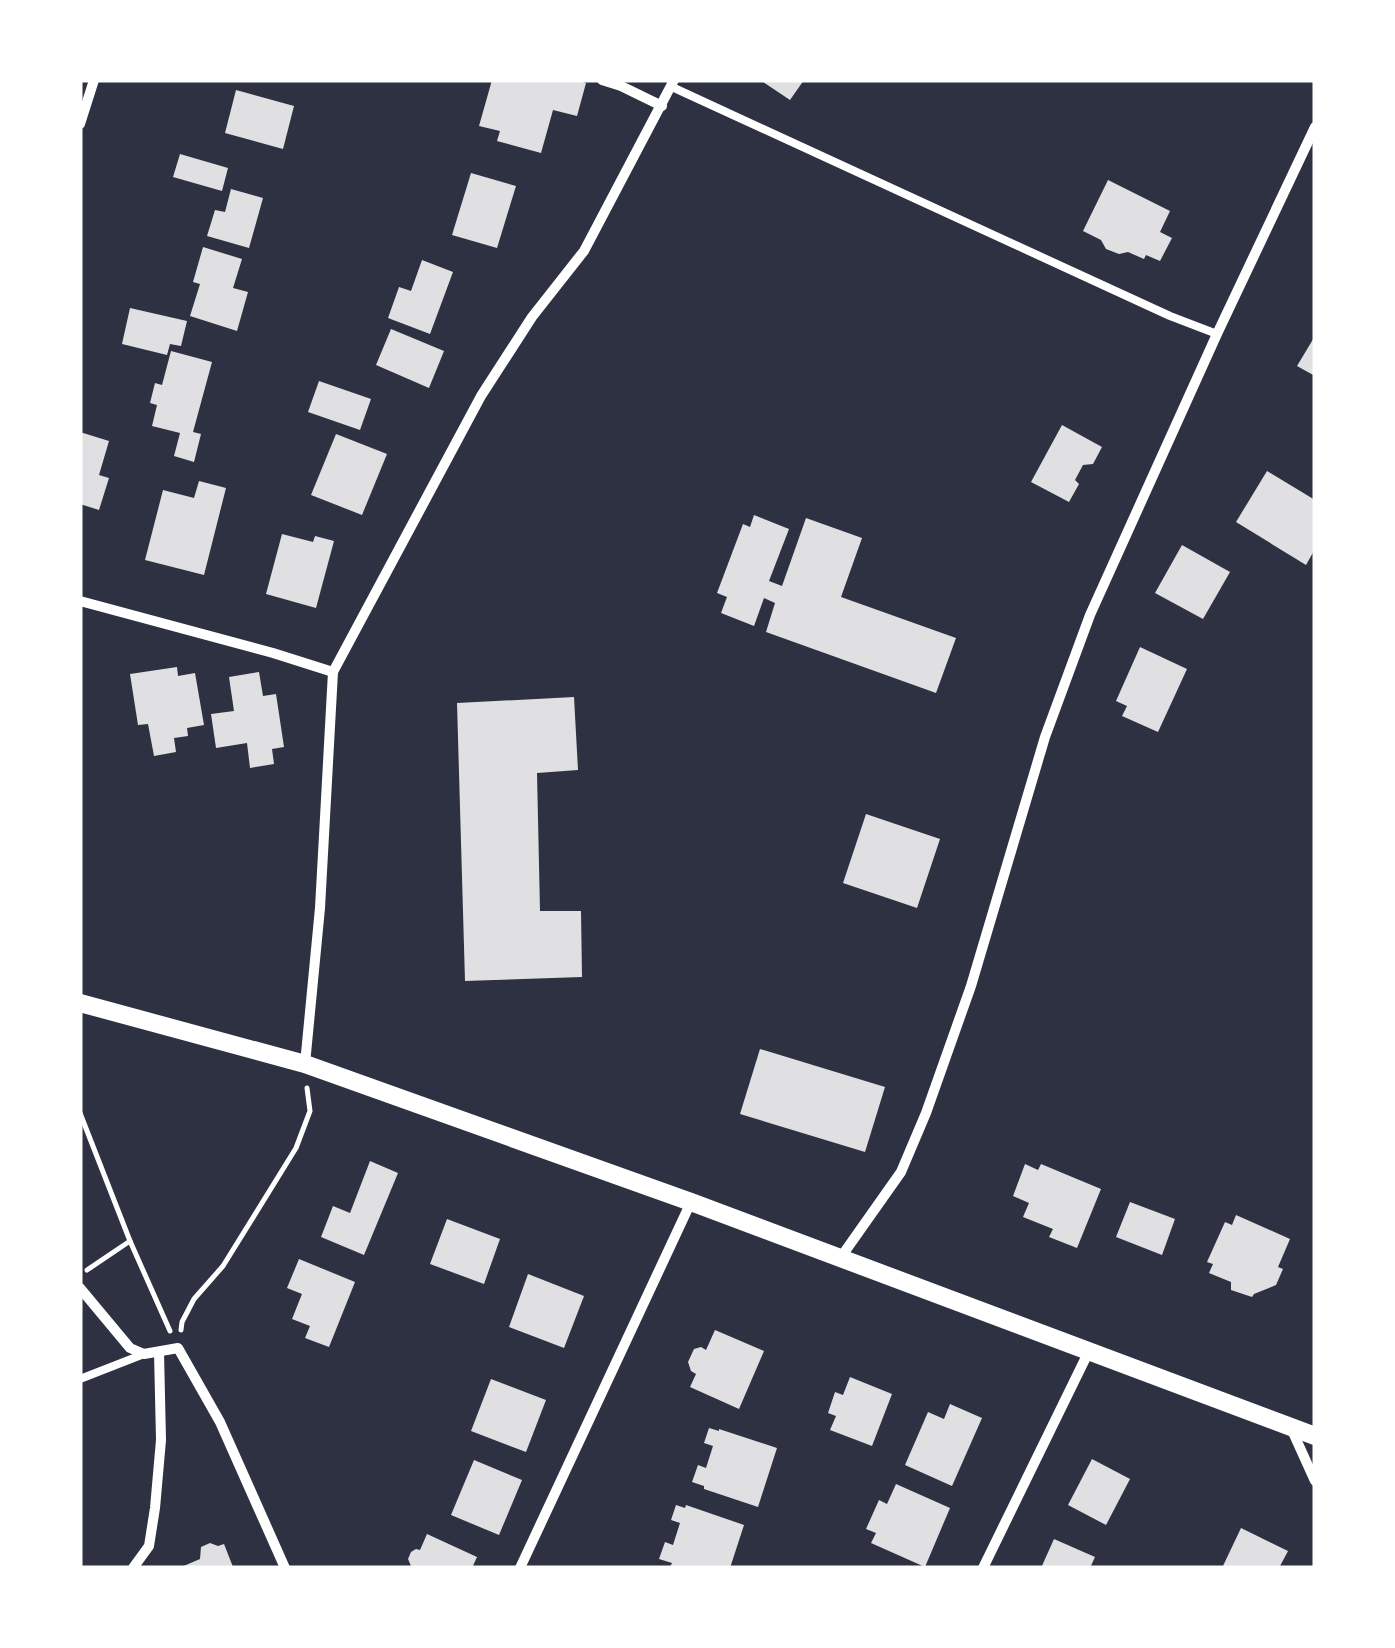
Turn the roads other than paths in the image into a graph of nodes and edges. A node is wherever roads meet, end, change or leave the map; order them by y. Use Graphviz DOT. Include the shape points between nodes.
graph roads {
  1 [pos="94,80"];
  2 [pos="602,80"];
  3 [pos="673,83"];
  4 [pos="662,106"];
  5 [pos="80,124"];
  6 [pos="1315,127"];
  7 [pos="1218,334"];
  8 [pos="80,601"];
  9 [pos="332,672"];
  10 [pos="80,1003"];
  11 [pos="305,1064"];
  12 [pos="692,1202"];
  13 [pos="841,1257"];
  14 [pos="80,1288"];
  15 [pos="1089,1351"];
  16 [pos="158,1352"];
  17 [pos="144,1354"];
  18 [pos="80,1379"];
  19 [pos="1290,1426"];
  20 [pos="1315,1436"];
  21 [pos="1315,1482"];
  22 [pos="133,1568"];
  23 [pos="285,1568"];
  24 [pos="520,1568"];
  25 [pos="983,1568"];
  1 -- 5 [label="street"];
  2 -- 4 [label="street"];
  3 -- 4 [label="street"];
  3 -- 7 [label="lane"];
  4 -- 9 [label="street" via="584,251 481,396"];
  6 -- 7 [label="street"];
  7 -- 13 [label="street" via="1084,632 926,1113 901,1172"];
  8 -- 9 [label="street"];
  9 -- 11 [label="street"];
  10 -- 11 [label="street"];
  11 -- 12 [label="street"];
  12 -- 13 [label="street"];
  12 -- 24 [label="street"];
  13 -- 15 [label="street"];
  14 -- 17 [label="street" via="130,1348"];
  15 -- 19 [label="street"];
  15 -- 25 [label="street"];
  16 -- 17 [label="street"];
  16 -- 22 [label="street" via="155,1508 148,1546"];
  16 -- 23 [label="street" via="178,1348 220,1422"];
  17 -- 18 [label="lane"];
  19 -- 20 [label="street"];
  19 -- 21 [label="street"];
}
